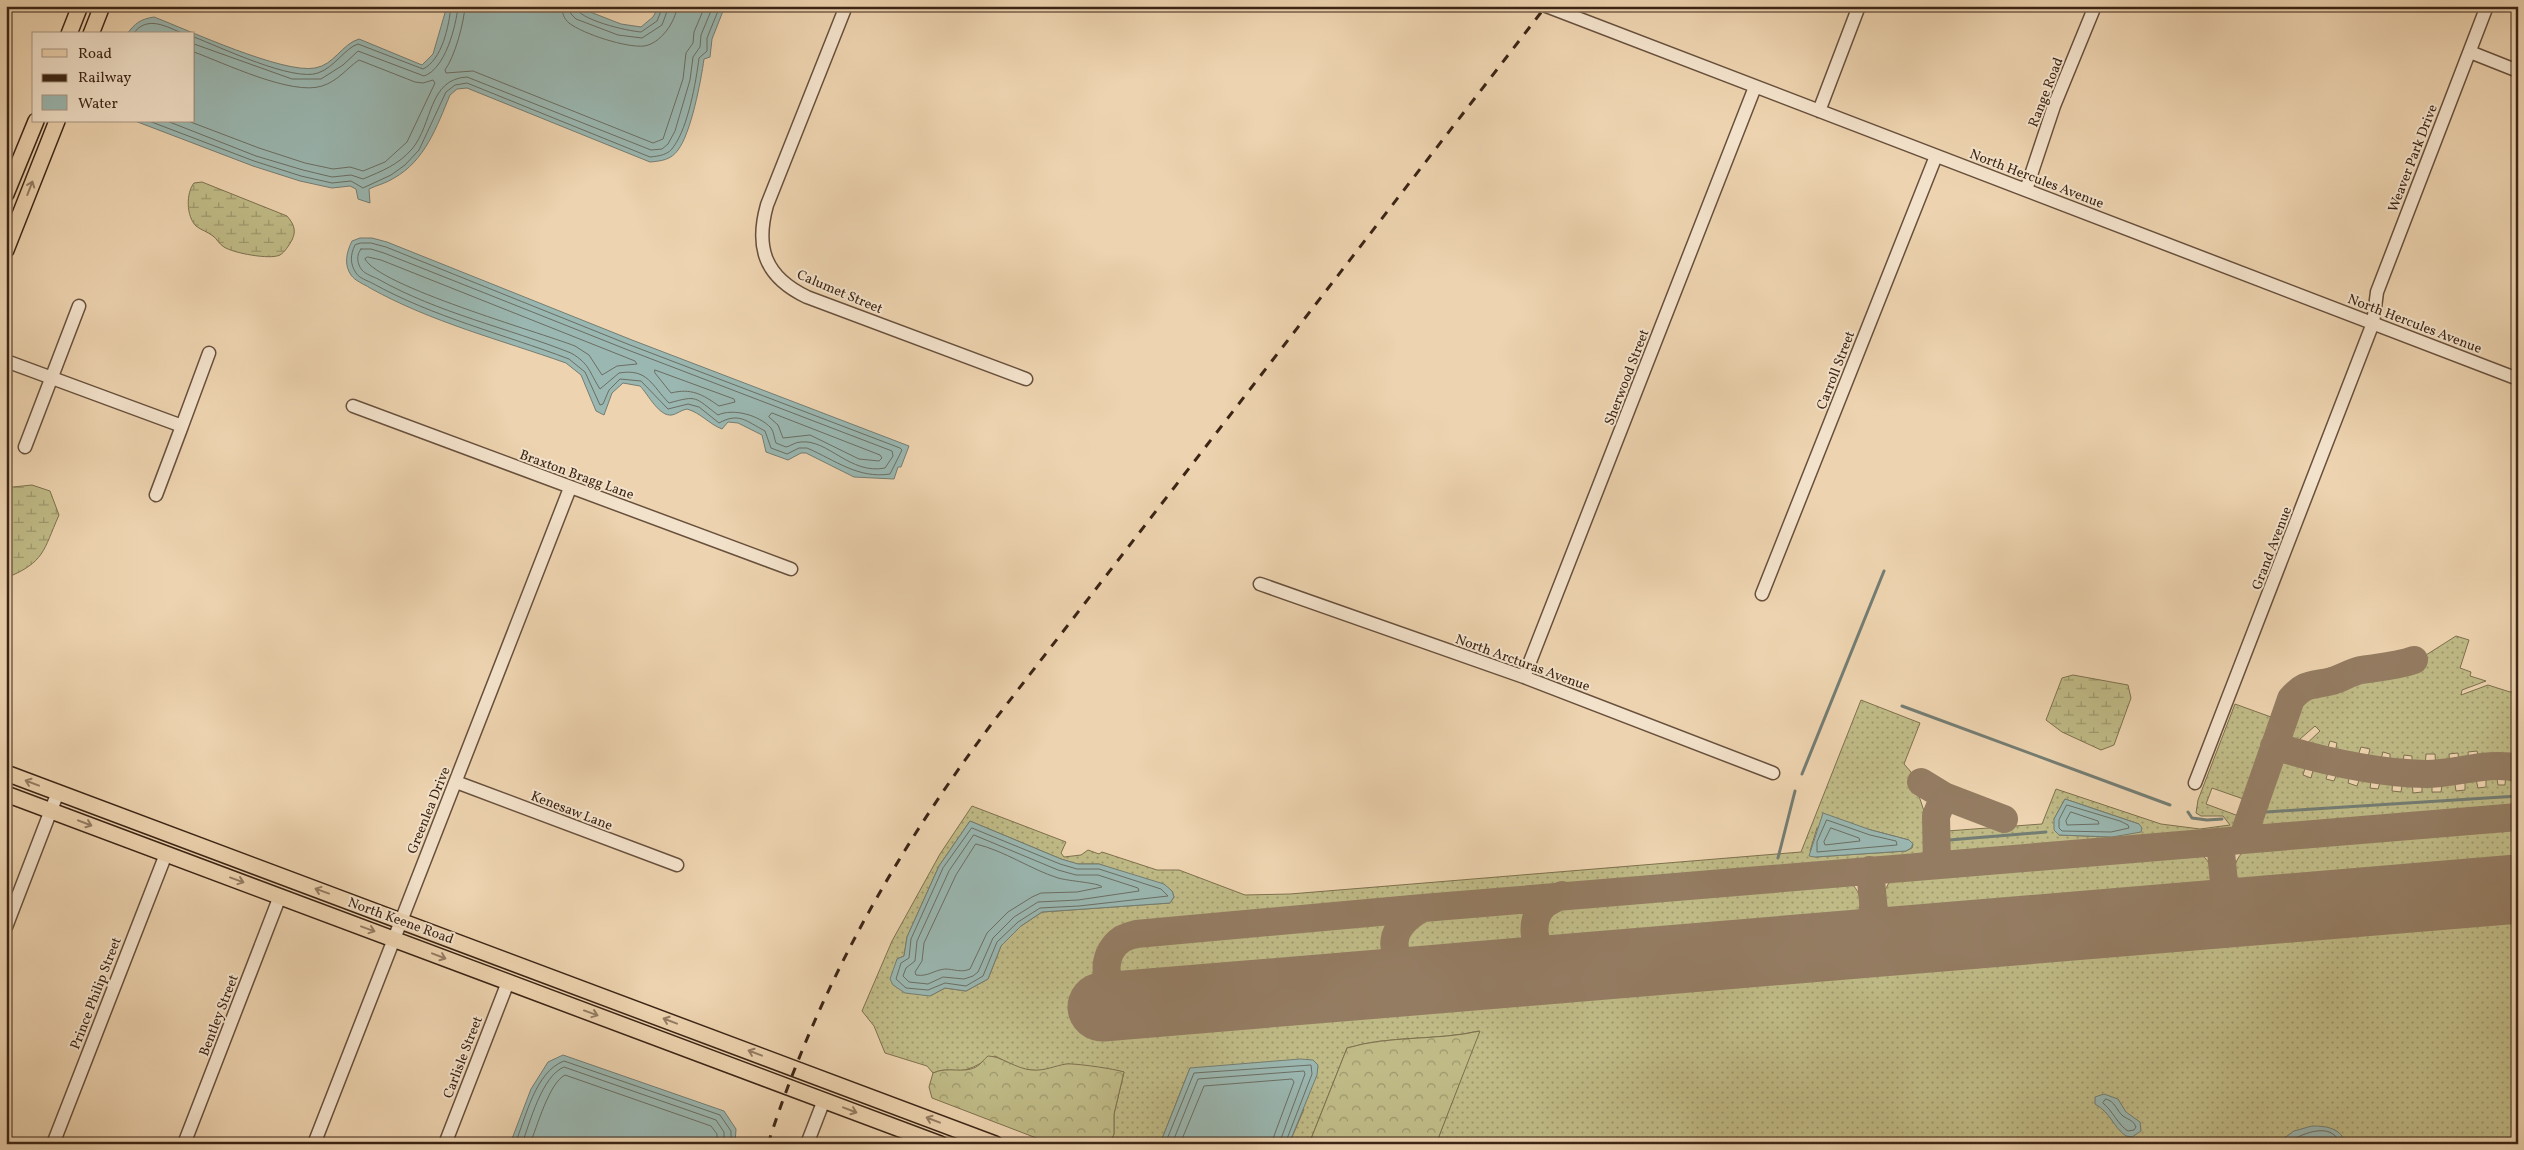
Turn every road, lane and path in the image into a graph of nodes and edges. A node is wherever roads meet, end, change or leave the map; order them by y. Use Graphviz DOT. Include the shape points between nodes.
graph roads {
  1 [pos="80,6"];
  2 [pos="102,6"];
  3 [pos="846,6"];
  4 [pos="1546,6"];
  5 [pos="1859,6"];
  6 [pos="2095,6"];
  7 [pos="2486,6"];
  8 [pos="70,32"];
  9 [pos="92,32"];
  10 [pos="2470,52"];
  11 [pos="2518,71"];
  12 [pos="1755,87"];
  13 [pos="1820,111"];
  14 [pos="36,122"];
  15 [pos="57,122"];
  16 [pos="1936,156"];
  17 [pos="2026,190"];
  18 [pos="6,194"];
  19 [pos="6,250"];
  20 [pos="79,306"];
  21 [pos="2373,323"];
  22 [pos="209,353"];
  23 [pos="6,361"];
  24 [pos="52,378"];
  25 [pos="1026,379"];
  26 [pos="2518,379"];
  27 [pos="353,406"];
  28 [pos="182,426"];
  29 [pos="25,447"];
  30 [pos="570,488"];
  31 [pos="156,495"];
  32 [pos="791,569"];
  33 [pos="1260,584"];
  34 [pos="1762,594"];
  35 [pos="1524,677"];
  36 [pos="6,773"];
  37 [pos="1773,773"];
  38 [pos="456,782"];
  39 [pos="2194,783"];
  40 [pos="58,792"];
  41 [pos="6,794"];
  42 [pos="51,811"];
  43 [pos="166,854"];
  44 [pos="677,865"];
  45 [pos="280,896"];
  46 [pos="401,920"];
  47 [pos="6,927"];
  48 [pos="394,939"];
  49 [pos="508,982"];
  50 [pos="824,1100"];
  51 [pos="53,1144"];
  52 [pos="184,1144"];
  53 [pos="314,1144"];
  54 [pos="445,1144"];
  55 [pos="807,1144"];
  56 [pos="940,1144"];
  57 [pos="995,1144"];
  1 -- 8 [label="main road"];
  2 -- 9 [label="main road"];
  3 -- 25 [label="street, Calumet Street" via="767,205 761,241 766,258 773,272 801,294"];
  4 -- 12 [label="street, North Hercules Avenue"];
  5 -- 13 [label="street"];
  6 -- 17 [label="street, Range Road" via="2054,106"];
  7 -- 10 [label="street, Weaver Park Drive"];
  10 -- 11 [label="street"];
  10 -- 21 [label="street, Weaver Park Drive" via="2377,292"];
  12 -- 13 [label="street, North Hercules Avenue"];
  12 -- 35 [label="street, Sherwood Street"];
  13 -- 16 [label="street, North Hercules Avenue"];
  14 -- 18 [label="main road"];
  19 -- 15 [label="main road, one-way"];
  16 -- 17 [label="street, North Hercules Avenue"];
  16 -- 34 [label="street, Carroll Street"];
  17 -- 21 [label="street, North Hercules Avenue"];
  20 -- 24 [label="street"];
  21 -- 26 [label="street, North Hercules Avenue"];
  21 -- 39 [label="street, Grand Avenue"];
  22 -- 28 [label="street"];
  23 -- 24 [label="street"];
  24 -- 28 [label="street"];
  24 -- 29 [label="street"];
  27 -- 30 [label="street, Braxton Bragg Lane"];
  28 -- 31 [label="street"];
  30 -- 32 [label="street, Braxton Bragg Lane"];
  30 -- 38 [label="street, Greenlea Drive"];
  33 -- 35 [label="street, North Arcturas Avenue"];
  35 -- 37 [label="street, North Arcturas Avenue"];
  40 -- 36 [label="main road, North Keene Road, one-way"];
  38 -- 44 [label="street, Kenesaw Lane"];
  38 -- 46 [label="street, Greenlea Drive"];
  40 -- 42 [label="street"];
  46 -- 40 [label="main road, North Keene Road, one-way"];
  41 -- 42 [label="main road, North Keene Road"];
  42 -- 43 [label="main road, North Keene Road, one-way"];
  42 -- 47 [label="street"];
  43 -- 45 [label="main road, North Keene Road, one-way"];
  43 -- 51 [label="street, Prince Philip Street"];
  45 -- 48 [label="main road, North Keene Road, one-way"];
  45 -- 52 [label="street, Bentley Street"];
  46 -- 48 [label="street, Greenlea Drive"];
  57 -- 46 [label="main road, North Keene Road, one-way"];
  48 -- 49 [label="main road, North Keene Road, one-way"];
  48 -- 53 [label="street, Greenlea Drive"];
  49 -- 50 [label="main road, North Keene Road, one-way"];
  49 -- 54 [label="street, Carlisle Street"];
  50 -- 55 [label="street"];
  50 -- 56 [label="main road, North Keene Road, one-way"];
}
